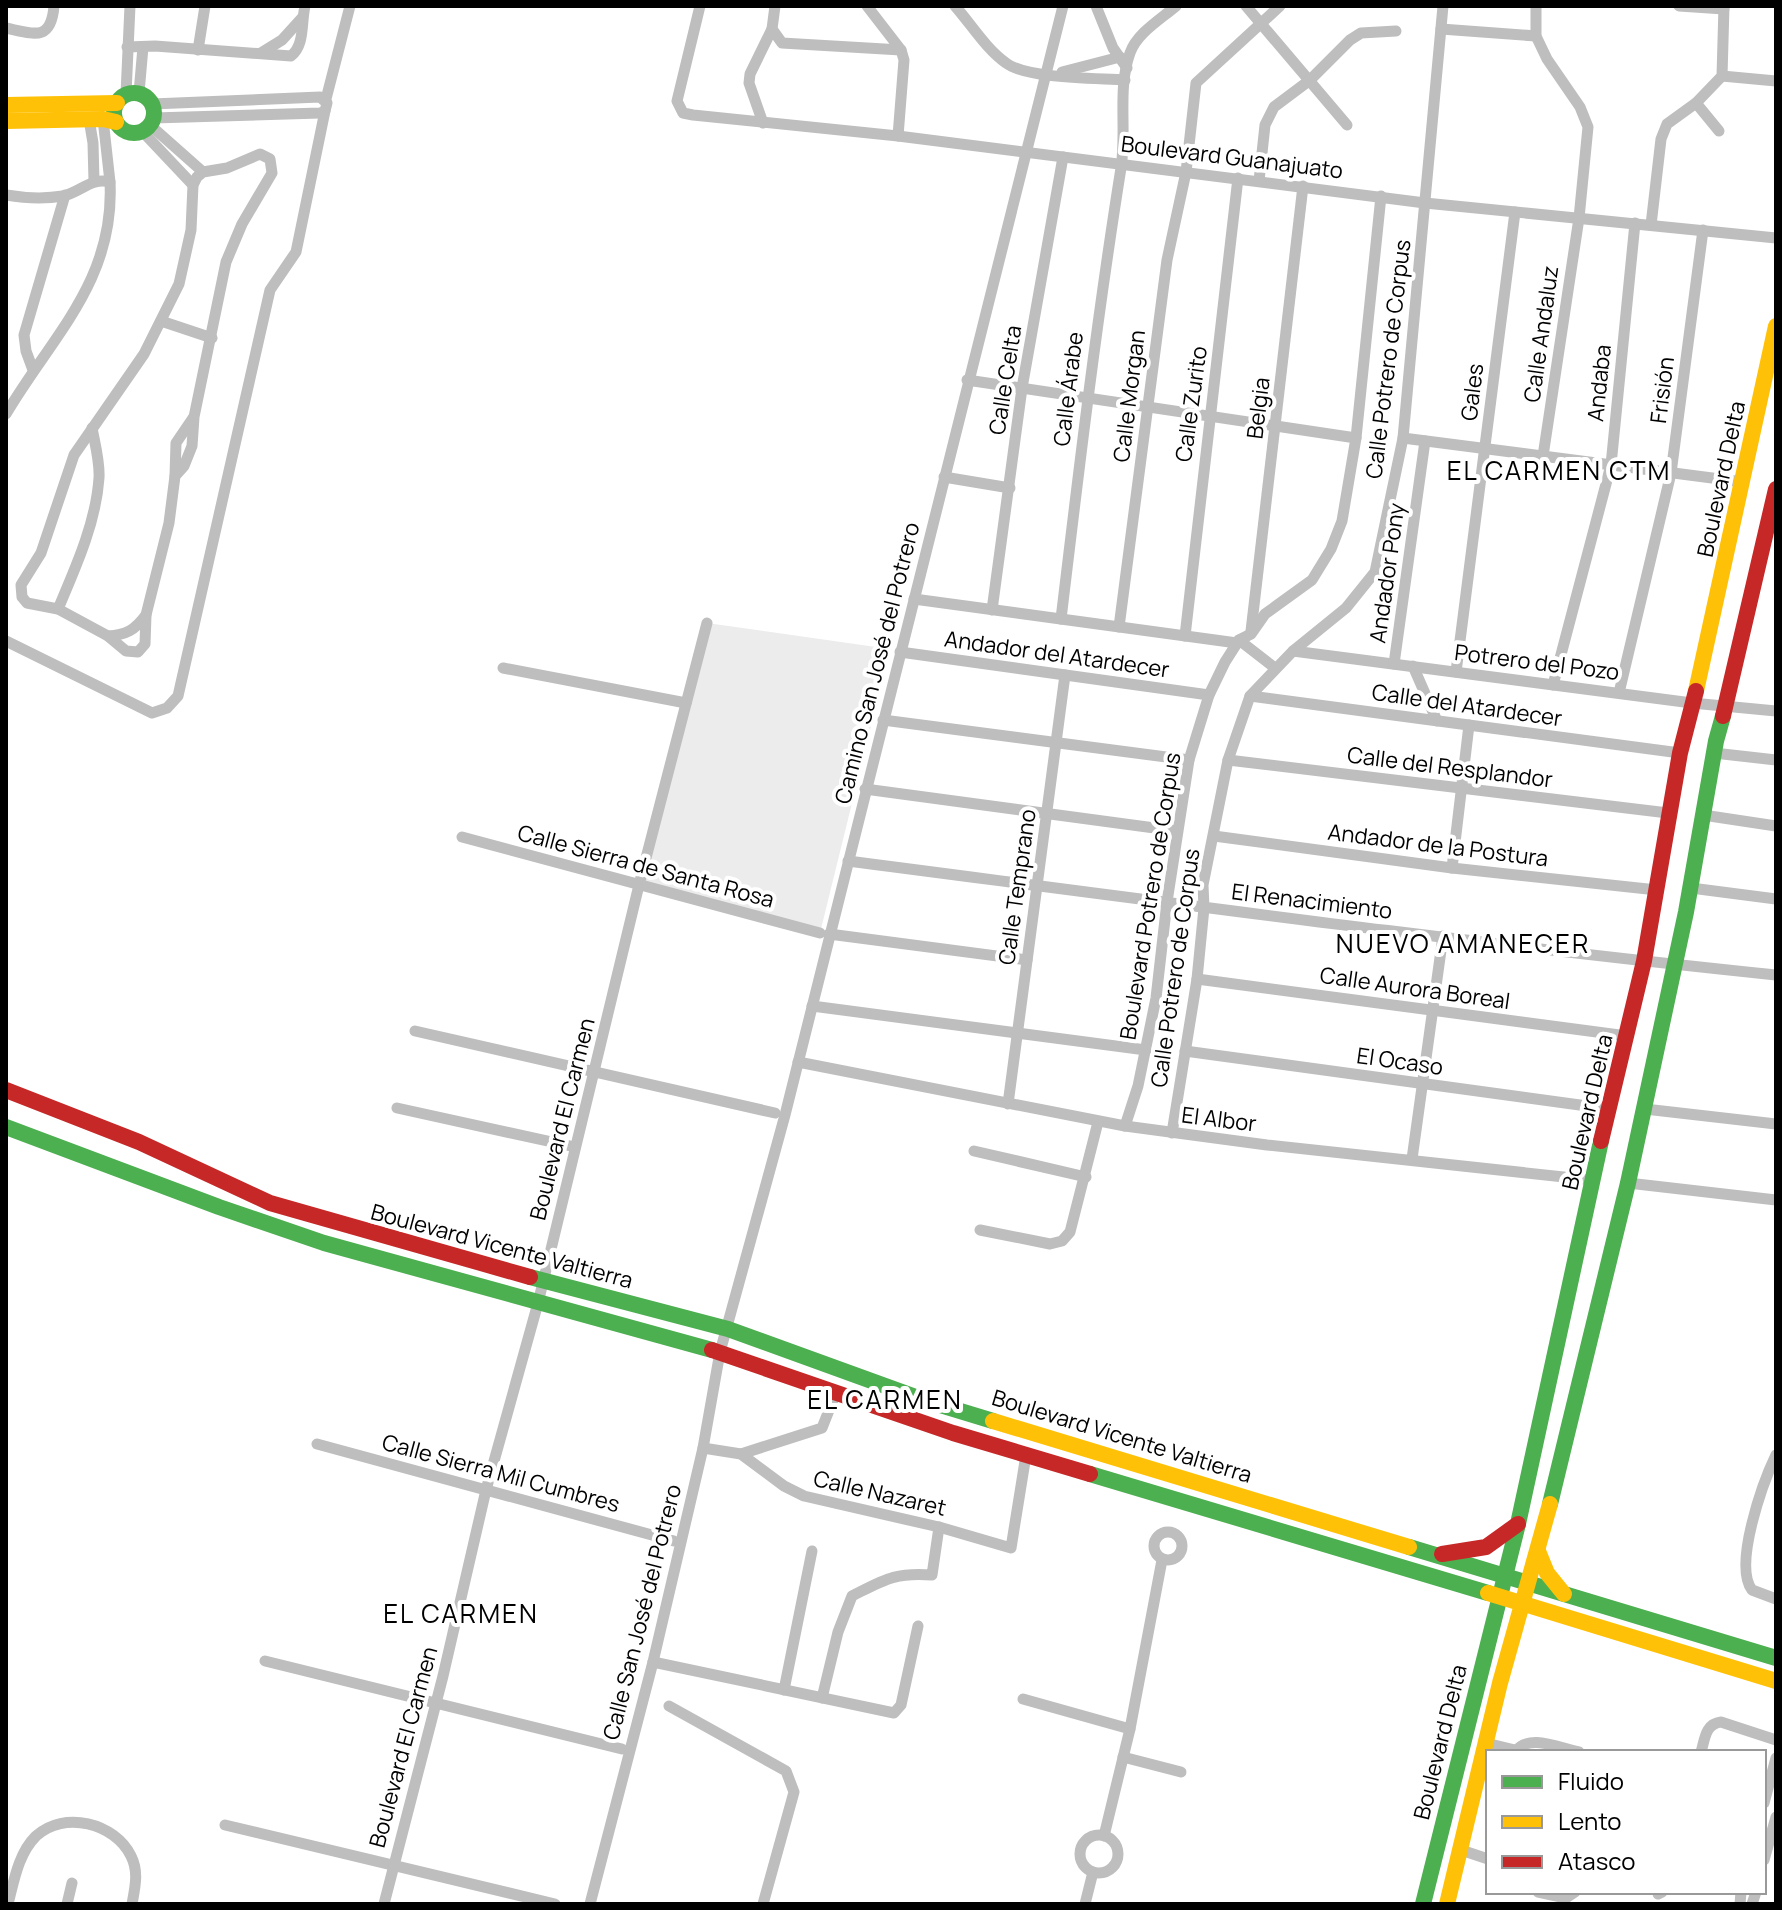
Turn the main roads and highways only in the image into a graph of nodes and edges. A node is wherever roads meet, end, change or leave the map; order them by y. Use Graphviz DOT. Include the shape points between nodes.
graph roads {
  1 [pos="6,105"];
  2 [pos="140,110"];
  3 [pos="103,120"];
  4 [pos="6,121"];
  5 [pos="1776,326"];
  6 [pos="1776,489"];
  7 [pos="6,1090"];
  8 [pos="6,1127"];
  9 [pos="1579,1252"];
  10 [pos="1611,1255"];
  11 [pos="1558,1339"];
  12 [pos="1586,1357"];
  13 [pos="1518,1524"];
  14 [pos="1538,1551"];
  15 [pos="1442,1554"];
  16 [pos="1505,1577"];
  17 [pos="1530,1585"];
  18 [pos="1564,1594"];
  19 [pos="1499,1596"];
  20 [pos="1524,1604"];
  21 [pos="1776,1658"];
  22 [pos="1479,1677"];
  23 [pos="1776,1681"];
  24 [pos="1500,1683"];
  25 [pos="1442,1824"];
  26 [pos="1466,1829"];
  27 [pos="1423,1904"];
  28 [pos="1447,1904"];
  1 -- 2 [label="main road"];
  2 -- 3 [label="main road" via="114,109"];
  2 -- 3 [label="main road" via="127,132"];
  3 -- 4 [label="main road"];
  5 -- 9 [label="main road, Boulevard Delta" via="1680,753 1644,961"];
  6 -- 10 [label="main road, Boulevard Delta" via="1714,753 1676,964"];
  7 -- 15 [label="main road, Boulevard Vicente Valtierra" via="139,1142 270,1203 728,1329 924,1400"];
  8 -- 19 [label="main road, Boulevard Vicente Valtierra" via="284,1230 720,1352 835,1395 1026,1455"];
  9 -- 10 [label="main road" via="1593,1268"];
  9 -- 11 [label="main road, Boulevard Delta"];
  10 -- 12 [label="main road, Boulevard Delta"];
  11 -- 12 [label="main road" via="1577,1333"];
  11 -- 13 [label="main road, Boulevard Delta"];
  12 -- 14 [label="main road, Boulevard Delta"];
  13 -- 15 [label="main road" via="1486,1547"];
  13 -- 16 [label="main road, Boulevard Delta"];
  14 -- 17 [label="main road, Boulevard Delta"];
  14 -- 18 [label="main road"];
  15 -- 16 [label="main road, Boulevard Vicente Valtierra"];
  16 -- 17 [label="main road, Boulevard Vicente Valtierra"];
  16 -- 19 [label="main road, Boulevard Delta"];
  17 -- 18 [label="main road, Boulevard Vicente Valtierra"];
  17 -- 20 [label="main road, Boulevard Delta"];
  18 -- 21 [label="main road, Boulevard Vicente Valtierra"];
  19 -- 20 [label="main road, Boulevard Vicente Valtierra"];
  19 -- 22 [label="main road, Boulevard Delta"];
  20 -- 23 [label="main road, Boulevard Vicente Valtierra"];
  20 -- 24 [label="main road, Boulevard Delta"];
  22 -- 24 [label="main road"];
  22 -- 25 [label="main road, Boulevard Delta"];
  24 -- 26 [label="main road, Boulevard Delta"];
  25 -- 26 [label="main road"];
  25 -- 27 [label="main road, Boulevard Delta"];
  26 -- 28 [label="main road, Boulevard Delta"];
}
